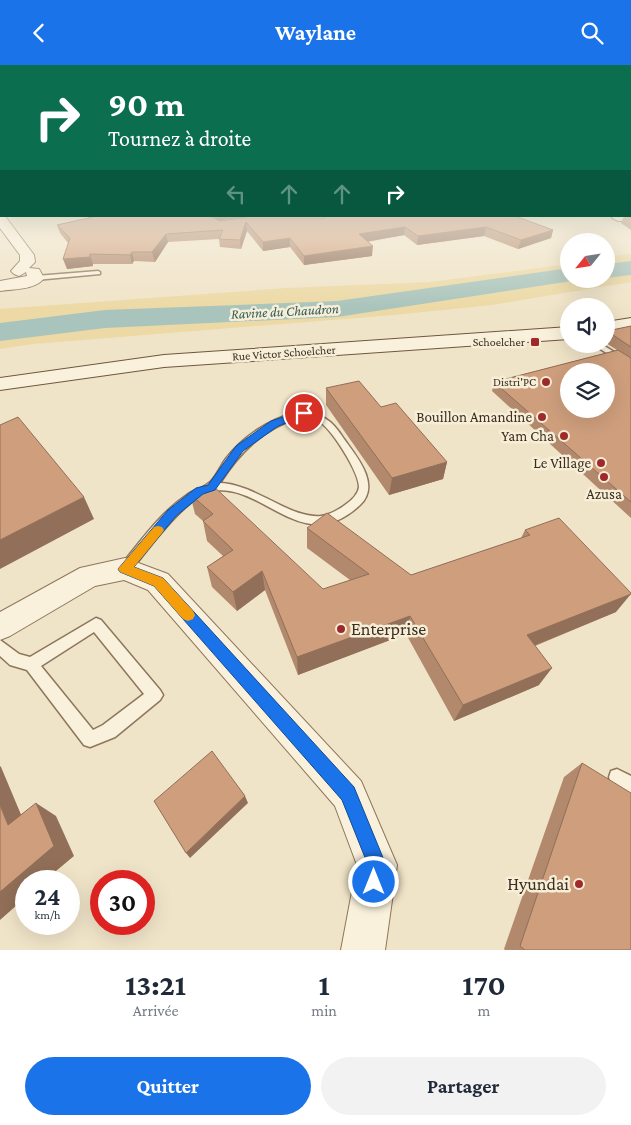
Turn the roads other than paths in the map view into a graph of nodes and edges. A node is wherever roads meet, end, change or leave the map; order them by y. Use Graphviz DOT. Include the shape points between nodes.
graph roads {
  1 [pos="5,226"];
  2 [pos="98,273"];
  3 [pos="15,277"];
  4 [pos="631,323"];
  5 [pos="615,326"];
  6 [pos="560,334"];
  7 [pos="610,353"];
  8 [pos="631,366"];
  9 [pos="0,384"];
  10 [pos="212,487"];
  11 [pos="125,569"];
  12 [pos="0,627"];
  13 [pos="0,647"];
  14 [pos="31,664"];
  15 [pos="363,950"];
  1 -- 3 [label="main road" via="27,255"];
  2 -- 3 [label="lane"];
  4 -- 5 [label="main road"];
  6 -- 9 [label="main road, Rue Victor Schoelcher" via="164,361"];
  7 -- 8 [label="lane"];
  10 -- 10 [label="lane" via="244,492 314,521 342,514 362,496 364,487 354,463 329,425 317,415 304,413 274,423 240,448"];
  10 -- 11 [label="lane" via="200,491 172,513"];
  11 -- 12 [label="street" via="89,575"];
  11 -- 15 [label="street" via="158,582 348,794 377,865"];
  13 -- 14 [label="lane" via="16,660"];
  14 -- 14 [label="lane" via="90,739 109,731 155,695 96,623"];
}
